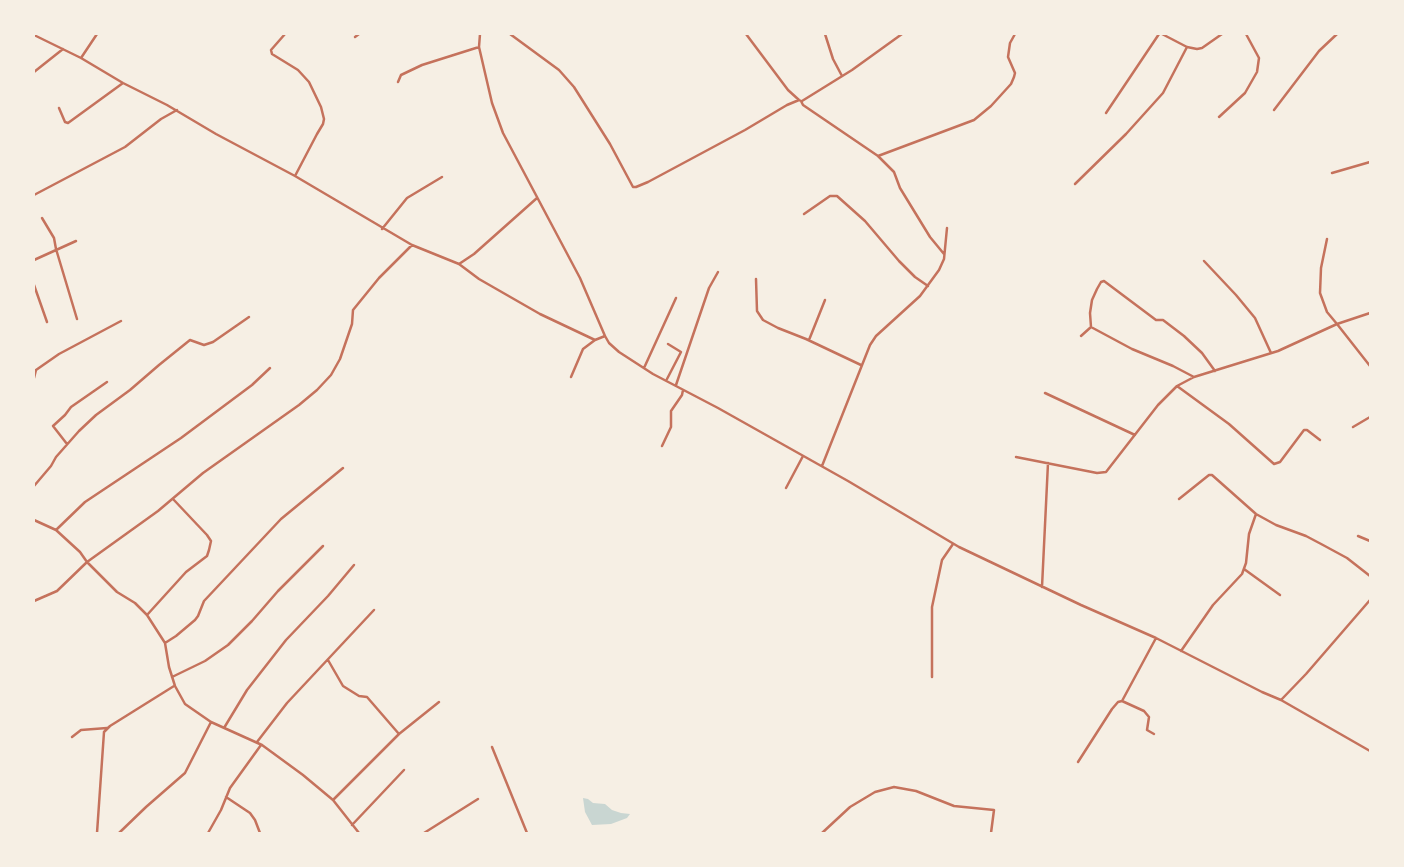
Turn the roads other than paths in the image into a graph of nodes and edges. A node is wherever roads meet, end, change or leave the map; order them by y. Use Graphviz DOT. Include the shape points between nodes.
graph roads {
  1 [pos="97,34"];
  2 [pos="285,34"];
  3 [pos="359,34"];
  4 [pos="480,34"];
  5 [pos="510,34"];
  6 [pos="746,34"];
  7 [pos="825,34"];
  8 [pos="902,34"];
  9 [pos="1015,34"];
  10 [pos="1160,34"];
  11 [pos="1222,34"];
  12 [pos="1246,34"];
  13 [pos="1337,34"];
  14 [pos="34,35"];
  15 [pos="355,37"];
  16 [pos="479,47"];
  17 [pos="1187,47"];
  18 [pos="63,49"];
  19 [pos="81,58"];
  20 [pos="34,72"];
  21 [pos="842,76"];
  22 [pos="398,82"];
  23 [pos="124,83"];
  24 [pos="800,101"];
  25 [pos="59,108"];
  26 [pos="177,110"];
  27 [pos="1274,110"];
  28 [pos="1106,113"];
  29 [pos="1219,117"];
  30 [pos="878,156"];
  31 [pos="1370,162"];
  32 [pos="1332,173"];
  33 [pos="295,176"];
  34 [pos="442,177"];
  35 [pos="1075,184"];
  36 [pos="34,195"];
  37 [pos="537,198"];
  38 [pos="804,214"];
  39 [pos="42,218"];
  40 [pos="947,228"];
  41 [pos="382,229"];
  42 [pos="1327,239"];
  43 [pos="76,241"];
  44 [pos="412,245"];
  45 [pos="56,249"];
  46 [pos="944,254"];
  47 [pos="34,260"];
  48 [pos="1204,261"];
  49 [pos="459,264"];
  50 [pos="718,272"];
  51 [pos="756,279"];
  52 [pos="34,285"];
  53 [pos="928,286"];
  54 [pos="676,298"];
  55 [pos="826,300"];
  56 [pos="1370,313"];
  57 [pos="249,317"];
  58 [pos="77,319"];
  59 [pos="121,321"];
  60 [pos="47,322"];
  61 [pos="1337,324"];
  62 [pos="1091,327"];
  63 [pos="605,336"];
  64 [pos="1081,336"];
  65 [pos="595,340"];
  66 [pos="809,340"];
  67 [pos="668,344"];
  68 [pos="1271,353"];
  69 [pos="861,365"];
  70 [pos="1370,366"];
  71 [pos="270,368"];
  72 [pos="644,368"];
  73 [pos="1215,371"];
  74 [pos="572,376"];
  75 [pos="1194,377"];
  76 [pos="34,378"];
  77 [pos="666,380"];
  78 [pos="107,382"];
  79 [pos="676,385"];
  80 [pos="1177,386"];
  81 [pos="683,390"];
  82 [pos="1045,392"];
  83 [pos="1370,417"];
  84 [pos="1353,427"];
  85 [pos="1135,435"];
  86 [pos="1320,440"];
  87 [pos="67,444"];
  88 [pos="662,446"];
  89 [pos="803,456"];
  90 [pos="1016,457"];
  91 [pos="1048,463"];
  92 [pos="822,466"];
  93 [pos="343,468"];
  94 [pos="34,486"];
  95 [pos="786,488"];
  96 [pos="172,499"];
  97 [pos="1179,499"];
  98 [pos="1256,514"];
  99 [pos="34,521"];
  100 [pos="56,530"];
  101 [pos="1358,536"];
  102 [pos="1370,541"];
  103 [pos="953,544"];
  104 [pos="323,546"];
  105 [pos="87,562"];
  106 [pos="354,566"];
  107 [pos="1244,569"];
  108 [pos="1370,576"];
  109 [pos="1042,586"];
  110 [pos="1280,595"];
  111 [pos="1370,600"];
  112 [pos="34,601"];
  113 [pos="374,610"];
  114 [pos="147,615"];
  115 [pos="1156,638"];
  116 [pos="165,643"];
  117 [pos="1181,651"];
  118 [pos="328,660"];
  119 [pos="172,677"];
  120 [pos="932,677"];
  121 [pos="175,686"];
  122 [pos="1281,700"];
  123 [pos="1122,701"];
  124 [pos="440,702"];
  125 [pos="211,722"];
  126 [pos="107,728"];
  127 [pos="224,728"];
  128 [pos="399,734"];
  129 [pos="1154,734"];
  130 [pos="72,737"];
  131 [pos="257,742"];
  132 [pos="262,745"];
  133 [pos="492,747"];
  134 [pos="1370,751"];
  135 [pos="1078,762"];
  136 [pos="404,770"];
  137 [pos="226,797"];
  138 [pos="478,799"];
  139 [pos="334,800"];
  140 [pos="352,825"];
  141 [pos="97,833"];
  142 [pos="119,833"];
  143 [pos="208,833"];
  144 [pos="260,833"];
  145 [pos="359,833"];
  146 [pos="424,833"];
  147 [pos="527,833"];
  148 [pos="822,833"];
  149 [pos="991,833"];
  1 -- 19 [label="street"];
  2 -- 33 [label="street" via="271,50 272,54 298,70 309,82 324,119"];
  3 -- 15 [label="street"];
  4 -- 16 [label="street"];
  5 -- 24 [label="street" via="570,82 633,187"];
  6 -- 24 [label="street"];
  7 -- 21 [label="street"];
  8 -- 21 [label="street"];
  9 -- 30 [label="street" via="1008,57 1014,77 986,111 962,125"];
  10 -- 17 [label="street"];
  10 -- 28 [label="street"];
  11 -- 17 [label="street" via="1202,48"];
  12 -- 29 [label="street" via="1259,58 1257,72 1245,93"];
  13 -- 27 [label="street" via="1319,51"];
  14 -- 18 [label="street"];
  16 -- 22 [label="street" via="422,65 401,75"];
  16 -- 37 [label="street" via="498,119"];
  17 -- 35 [label="street" via="1163,93"];
  18 -- 19 [label="street"];
  18 -- 20 [label="street"];
  19 -- 23 [label="street"];
  21 -- 24 [label="street"];
  23 -- 25 [label="street" via="68,122 65,122"];
  23 -- 26 [label="street"];
  24 -- 30 [label="street"];
  26 -- 33 [label="street"];
  26 -- 36 [label="street" via="125,148"];
  30 -- 46 [label="street" via="894,172 900,188"];
  31 -- 32 [label="street"];
  33 -- 41 [label="street"];
  34 -- 41 [label="street" via="407,198"];
  37 -- 49 [label="street"];
  37 -- 63 [label="street" via="580,278"];
  38 -- 53 [label="street" via="830,196 837,196 865,221 904,266"];
  39 -- 45 [label="street" via="54,238"];
  40 -- 46 [label="street"];
  41 -- 44 [label="street"];
  42 -- 61 [label="street" via="1320,293 1327,312"];
  43 -- 45 [label="street"];
  44 -- 49 [label="street"];
  44 -- 96 [label="street" via="353,310 352,324 340,359 317,390"];
  45 -- 47 [label="street"];
  45 -- 58 [label="street"];
  46 -- 53 [label="street" via="942,264"];
  48 -- 68 [label="street" via="1255,318"];
  49 -- 65 [label="street" via="540,314"];
  50 -- 79 [label="street" via="709,288"];
  51 -- 66 [label="street" via="757,311 763,320"];
  52 -- 60 [label="street"];
  53 -- 69 [label="street" via="876,336"];
  54 -- 72 [label="street"];
  55 -- 66 [label="street"];
  56 -- 61 [label="street"];
  57 -- 87 [label="street" via="213,342 204,345 190,340 96,415"];
  59 -- 76 [label="street" via="60,354 36,370"];
  61 -- 68 [label="street"];
  61 -- 70 [label="street"];
  62 -- 64 [label="street"];
  62 -- 73 [label="street" via="1092,300 1104,281 1156,320 1164,320 1184,336"];
  62 -- 75 [label="street"];
  63 -- 65 [label="street"];
  63 -- 72 [label="street" via="618,352"];
  65 -- 74 [label="street" via="583,349"];
  66 -- 69 [label="street"];
  67 -- 77 [label="street" via="680,352"];
  68 -- 73 [label="street"];
  69 -- 92 [label="street"];
  71 -- 100 [label="street" via="181,438 85,502"];
  72 -- 77 [label="street"];
  73 -- 75 [label="street"];
  75 -- 80 [label="street"];
  77 -- 79 [label="street"];
  78 -- 87 [label="street" via="71,407 53,426"];
  79 -- 81 [label="street"];
  80 -- 85 [label="street"];
  80 -- 86 [label="street" via="1229,424 1274,464 1280,462 1304,430"];
  81 -- 88 [label="street" via="671,411 671,427"];
  81 -- 89 [label="street"];
  82 -- 85 [label="street"];
  83 -- 84 [label="street"];
  85 -- 91 [label="street" via="1106,472"];
  87 -- 94 [label="street"];
  89 -- 92 [label="street"];
  89 -- 95 [label="street"];
  90 -- 91 [label="street"];
  91 -- 109 [label="street"];
  92 -- 103 [label="street"];
  93 -- 116 [label="street" via="281,519 204,601 195,620"];
  96 -- 105 [label="street"];
  96 -- 114 [label="street" via="211,541 207,556 186,572"];
  97 -- 98 [label="street" via="1209,475"];
  98 -- 107 [label="street" via="1249,534"];
  98 -- 108 [label="street" via="1347,558"];
  99 -- 100 [label="street"];
  100 -- 105 [label="street"];
  101 -- 102 [label="street"];
  103 -- 109 [label="street"];
  103 -- 120 [label="street" via="942,560 932,608"];
  104 -- 119 [label="street" via="228,645"];
  105 -- 112 [label="street" via="57,591"];
  105 -- 114 [label="street" via="117,592"];
  106 -- 127 [label="street" via="286,640 247,690"];
  107 -- 110 [label="street"];
  107 -- 117 [label="street" via="1206,614"];
  109 -- 115 [label="street"];
  111 -- 122 [label="street"];
  113 -- 118 [label="street"];
  114 -- 116 [label="street"];
  115 -- 117 [label="street"];
  115 -- 123 [label="street"];
  116 -- 119 [label="street"];
  117 -- 122 [label="street"];
  118 -- 128 [label="street" via="343,686 367,697"];
  118 -- 131 [label="street" via="287,703"];
  119 -- 121 [label="street"];
  121 -- 125 [label="street" via="185,704"];
  121 -- 126 [label="street"];
  122 -- 134 [label="street"];
  123 -- 129 [label="street" via="1144,711 1149,717 1147,730"];
  123 -- 135 [label="street" via="1112,709"];
  124 -- 128 [label="street"];
  125 -- 127 [label="street"];
  125 -- 142 [label="street" via="185,773"];
  126 -- 130 [label="street" via="81,730"];
  126 -- 141 [label="street" via="102,737"];
  127 -- 131 [label="street"];
  128 -- 139 [label="street"];
  131 -- 132 [label="street"];
  132 -- 137 [label="street"];
  132 -- 139 [label="street"];
  133 -- 147 [label="street"];
  136 -- 140 [label="street"];
  137 -- 143 [label="street"];
  137 -- 144 [label="street" via="250,813"];
  138 -- 146 [label="street"];
  139 -- 140 [label="street"];
  140 -- 145 [label="street"];
  148 -- 149 [label="street" via="850,807 875,792 894,787 916,791 954,806 994,810"];
}
